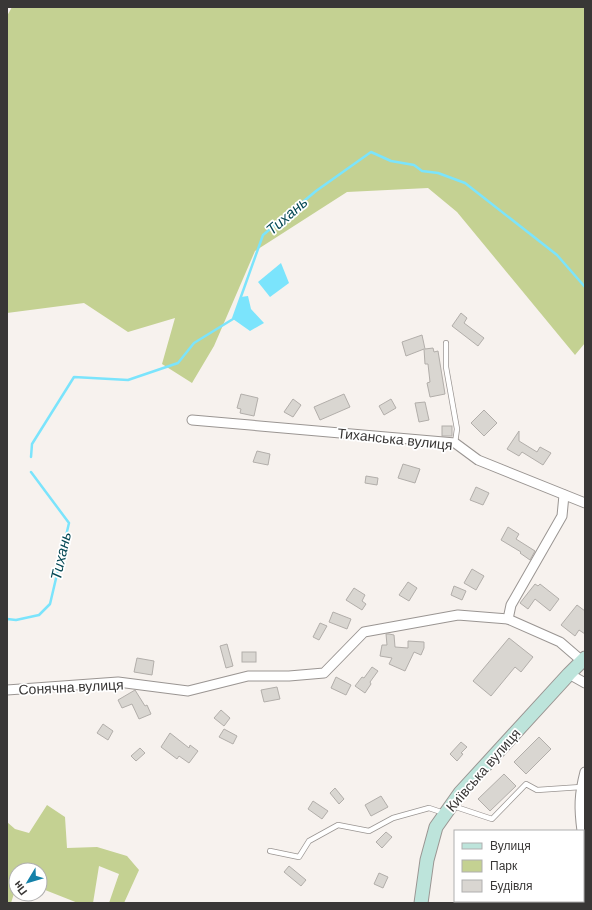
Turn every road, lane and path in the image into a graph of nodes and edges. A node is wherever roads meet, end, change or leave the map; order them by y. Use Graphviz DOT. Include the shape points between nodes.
graph roads {
  1 [pos="446,343"];
  2 [pos="192,420"];
  3 [pos="456,443"];
  4 [pos="564,496"];
  5 [pos="585,503"];
  6 [pos="508,619"];
  7 [pos="583,660"];
  8 [pos="569,674"];
  9 [pos="585,683"];
  10 [pos="7,690"];
  11 [pos="585,772"];
  12 [pos="581,787"];
  13 [pos="448,810"];
  14 [pos="582,830"];
  15 [pos="270,851"];
  16 [pos="421,903"];
  1 -- 3 [label="lane" via="446,367 457,429"];
  2 -- 3 [label="street, Тиханська вулиця"];
  3 -- 4 [label="street, Тиханська вулиця" via="478,460"];
  4 -- 5 [label="street, Тиханська вулиця"];
  4 -- 6 [label="street" via="562,516 511,605"];
  6 -- 7 [label="street, Сонячна вулиця" via="560,642"];
  6 -- 10 [label="street, Сонячна вулиця" via="458,615 364,632 324,673 248,676 188,691 118,682"];
  7 -- 8 [label="main road, Київська вулиця"];
  8 -- 9 [label="street"];
  8 -- 13 [label="main road, Київська вулиця" via="460,792"];
  11 -- 12 [label="street"];
  12 -- 13 [label="lane" via="537,790 526,784 492,819"];
  12 -- 14 [label="street" via="579,810"];
  13 -- 15 [label="lane" via="429,808 393,818 369,831 338,825 309,841 299,857"];
  13 -- 16 [label="main road, Київська вулиця" via="436,827 427,860"];
}
